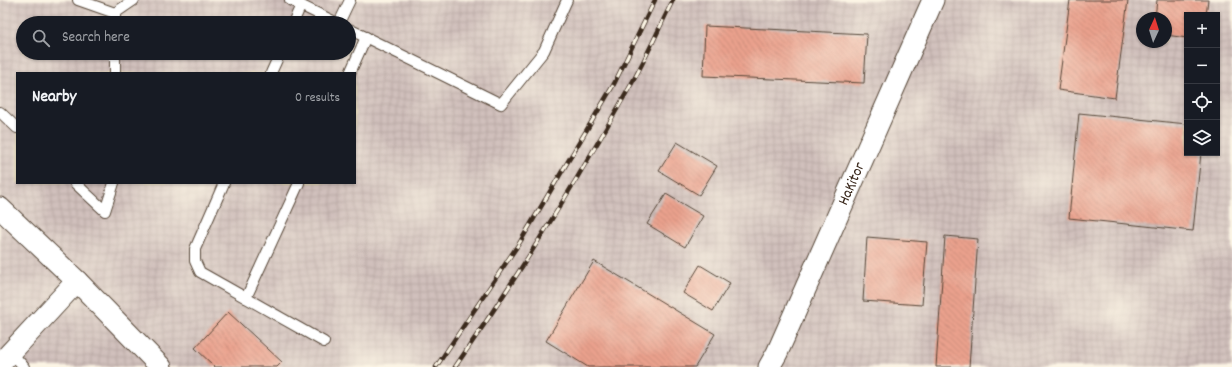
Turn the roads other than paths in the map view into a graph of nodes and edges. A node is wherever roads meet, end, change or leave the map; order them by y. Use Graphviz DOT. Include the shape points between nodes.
graph roads {
  1 [pos="78,0"];
  2 [pos="134,0"];
  3 [pos="290,0"];
  4 [pos="350,0"];
  5 [pos="567,0"];
  6 [pos="933,0"];
  7 [pos="301,5"];
  8 [pos="111,16"];
  9 [pos="117,16"];
  10 [pos="296,16"];
  11 [pos="324,16"];
  12 [pos="342,16"];
  13 [pos="356,32"];
  14 [pos="366,37"];
  15 [pos="115,60"];
  16 [pos="277,60"];
  17 [pos="356,60"];
  18 [pos="356,60"];
  19 [pos="115,72"];
  20 [pos="271,72"];
  21 [pos="350,72"];
  22 [pos="0,112"];
  23 [pos="16,127"];
  24 [pos="76,184"];
  25 [pos="114,184"];
  26 [pos="224,184"];
  27 [pos="299,184"];
  28 [pos="0,208"];
  29 [pos="77,280"];
  30 [pos="246,298"];
  31 [pos="324,342"];
  32 [pos="12,361"];
  33 [pos="161,367"];
  34 [pos="769,367"];
  1 -- 8 [label="lane"];
  2 -- 9 [label="lane"];
  3 -- 7 [label="lane"];
  4 -- 12 [label="lane"];
  5 -- 14 [label="lane" via="544,51 501,104"];
  6 -- 34 [label="street, HaKitor"];
  7 -- 10 [label="lane"];
  7 -- 11 [label="lane"];
  13 -- 14 [label="lane"];
  14 -- 18 [label="lane"];
  15 -- 19 [label="lane"];
  16 -- 20 [label="lane"];
  17 -- 21 [label="lane"];
  22 -- 23 [label="lane"];
  24 -- 25 [label="lane" via="105,211"];
  26 -- 30 [label="lane" via="195,248 195,261 200,272"];
  27 -- 30 [label="lane"];
  28 -- 29 [label="street"];
  29 -- 32 [label="street"];
  29 -- 33 [label="street"];
  30 -- 31 [label="lane"];
}
